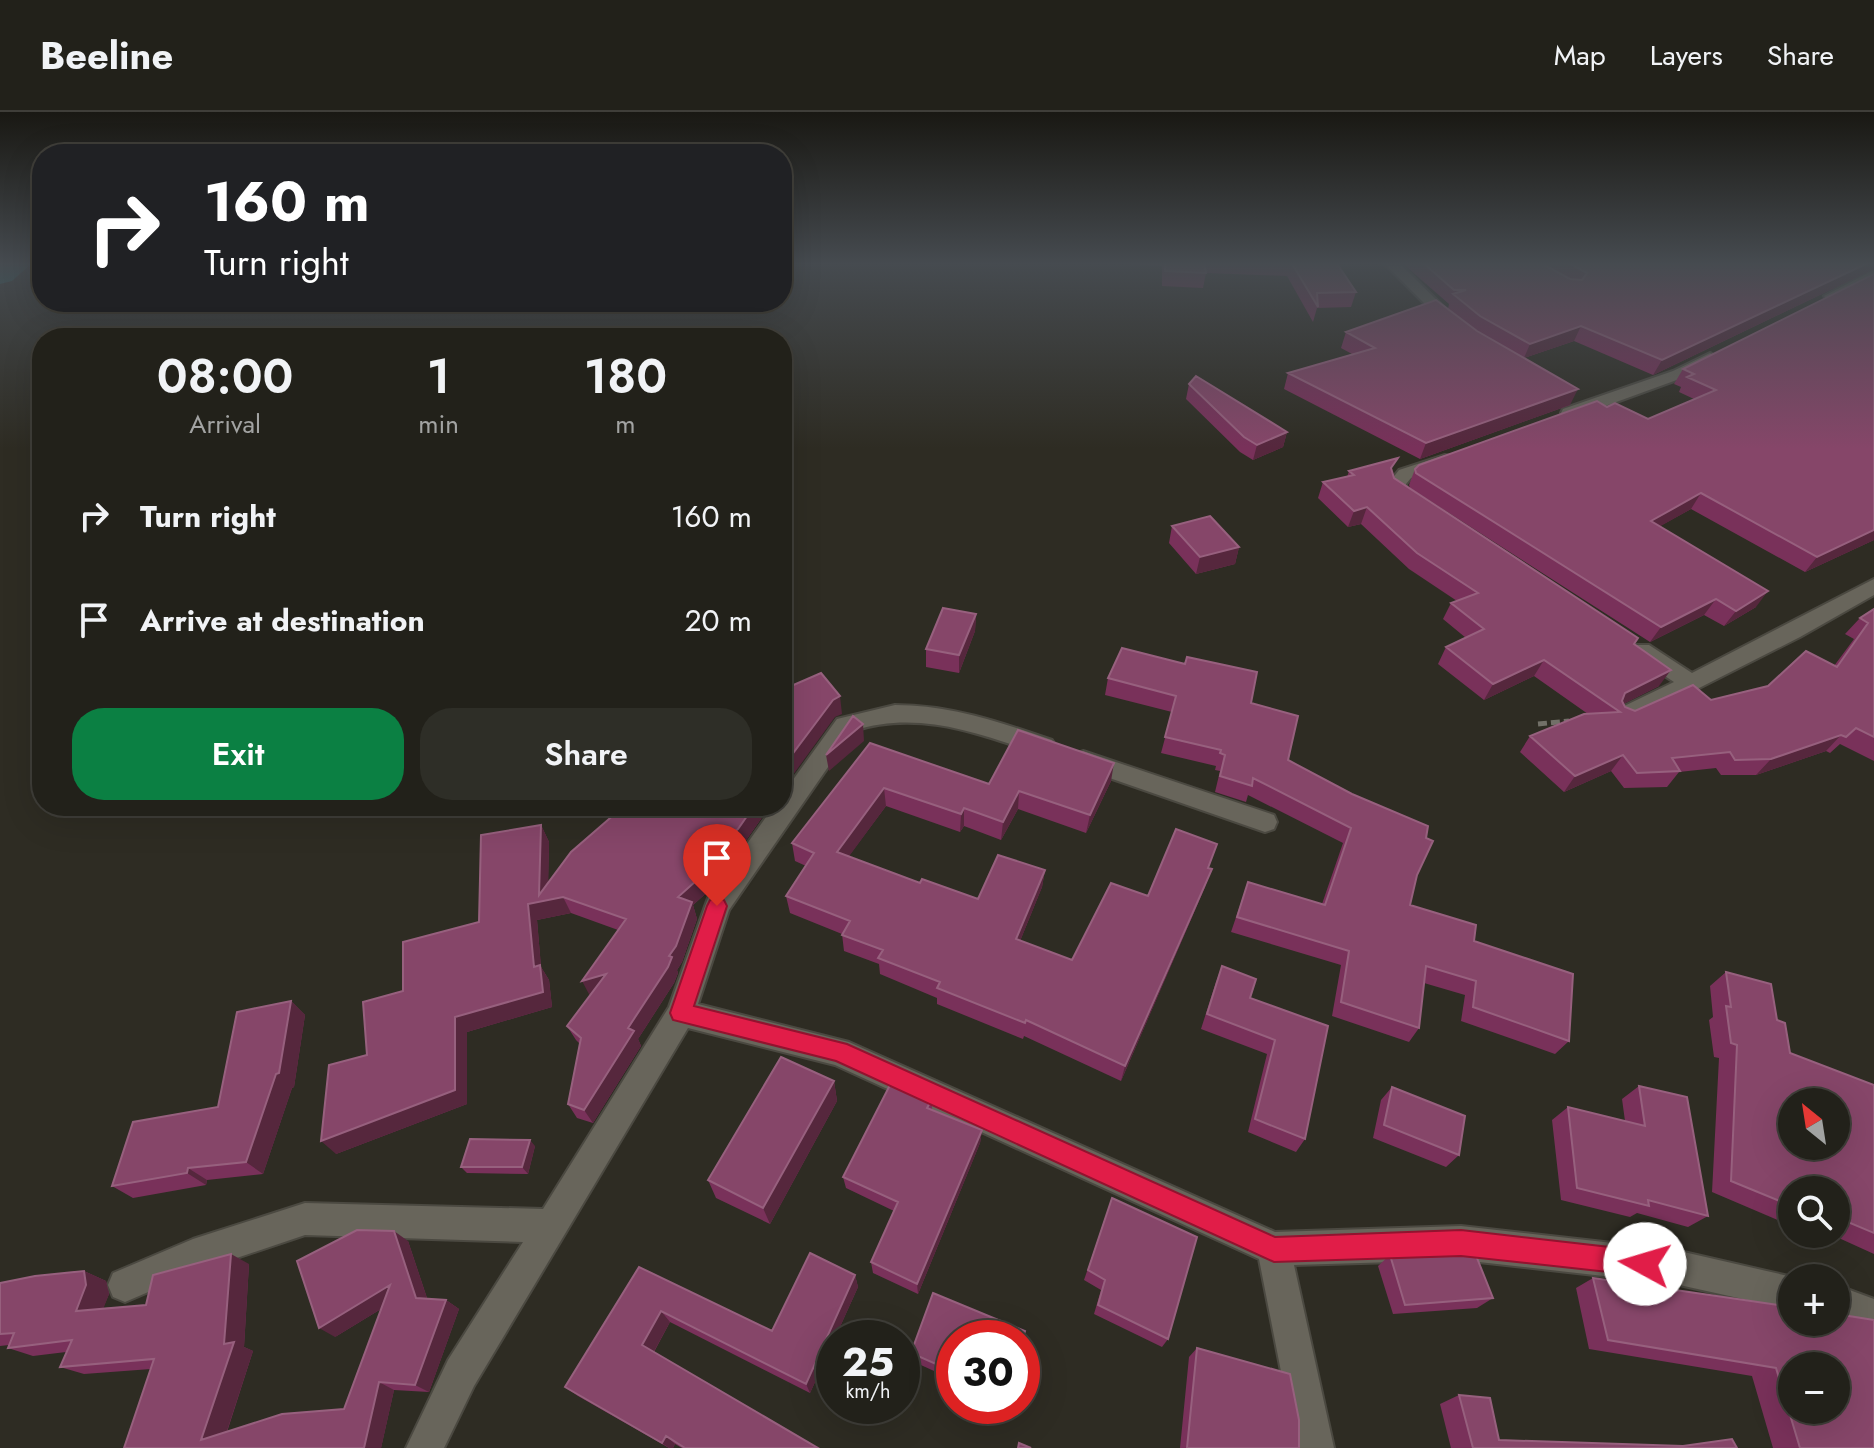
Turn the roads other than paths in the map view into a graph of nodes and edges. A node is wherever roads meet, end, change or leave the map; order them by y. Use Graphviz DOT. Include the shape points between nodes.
graph roads {
  1 [pos="1453,324"];
  2 [pos="1467,336"];
  3 [pos="1727,349"];
  4 [pos="1546,421"];
  5 [pos="1462,453"];
  6 [pos="1425,509"];
  7 [pos="1874,586"];
  8 [pos="1625,640"];
  9 [pos="1692,683"];
  10 [pos="1624,716"];
  11 [pos="792,800"];
  12 [pos="781,816"];
  13 [pos="1265,822"];
  14 [pos="681,1013"];
  15 [pos="549,1226"];
  16 [pos="1274,1249"];
  17 [pos="125,1285"];
  18 [pos="1778,1290"];
  19 [pos="1850,1307"];
  20 [pos="1874,1316"];
  21 [pos="425,1448"];
  22 [pos="1315,1448"];
  1 -- 2 [label="street"];
  3 -- 4 [label="street" via="1679,374 1581,401"];
  5 -- 6 [label="street" via="1405,474 1397,484 1398,492"];
  7 -- 9 [label="street"];
  8 -- 9 [label="street"];
  9 -- 10 [label="street"];
  11 -- 13 [label="street" via="845,725 867,716 923,712 977,722"];
  12 -- 14 [label="street" via="717,906"];
  14 -- 15 [label="street"];
  14 -- 16 [label="street" via="839,1052"];
  15 -- 17 [label="street" via="305,1219"];
  15 -- 21 [label="street" via="461,1373"];
  16 -- 18 [label="street" via="1461,1243 1675,1267"];
  16 -- 22 [label="street"];
  19 -- 20 [label="street"];
}
